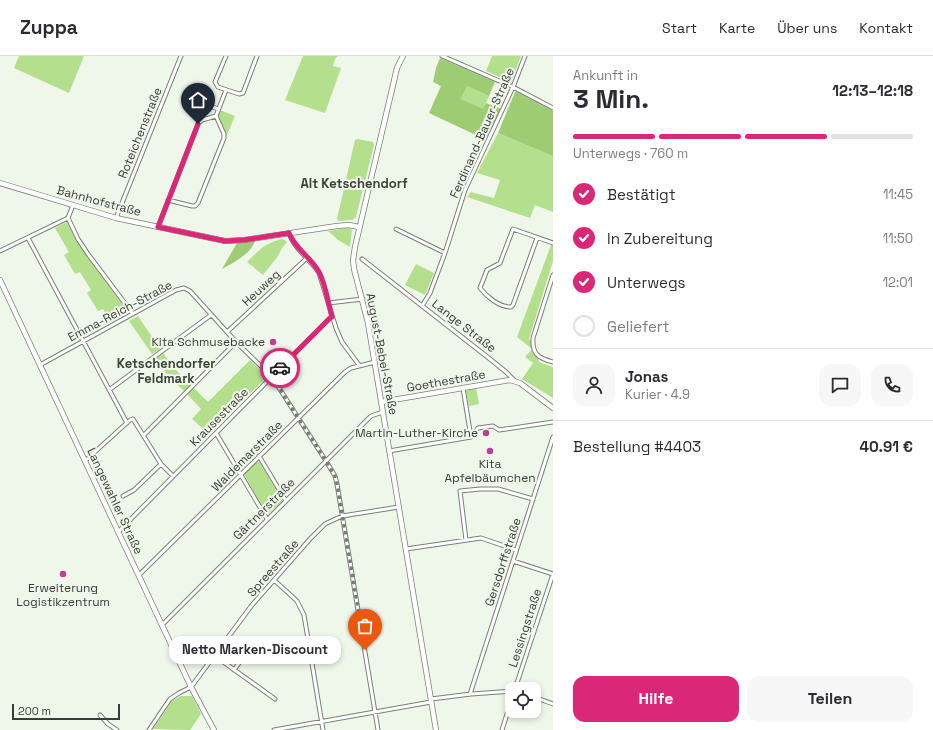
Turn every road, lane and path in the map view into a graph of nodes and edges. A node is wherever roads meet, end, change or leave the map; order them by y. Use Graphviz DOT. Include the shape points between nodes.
graph roads {
  1 [pos="180,56"];
  2 [pos="226,56"];
  3 [pos="257,56"];
  4 [pos="403,56"];
  5 [pos="442,56"];
  6 [pos="525,56"];
  7 [pos="513,87"];
  8 [pos="226,90"];
  9 [pos="197,101"];
  10 [pos="553,108"];
  11 [pos="218,109"];
  12 [pos="216,116"];
  13 [pos="0,183"];
  14 [pos="168,200"];
  15 [pos="73,205"];
  16 [pos="68,218"];
  17 [pos="116,218"];
  18 [pos="158,227"];
  19 [pos="359,227"];
  20 [pos="396,230"];
  21 [pos="289,233"];
  22 [pos="28,238"];
  23 [pos="537,238"];
  24 [pos="553,243"];
  25 [pos="0,251"];
  26 [pos="445,253"];
  27 [pos="307,258"];
  28 [pos="362,259"];
  29 [pos="553,275"];
  30 [pos="0,280"];
  31 [pos="363,299"];
  32 [pos="328,303"];
  33 [pos="422,306"];
  34 [pos="133,314"];
  35 [pos="211,315"];
  36 [pos="332,317"];
  37 [pos="227,332"];
  38 [pos="84,341"];
  39 [pos="236,342"];
  40 [pos="375,362"];
  41 [pos="553,362"];
  42 [pos="40,365"];
  43 [pos="359,365"];
  44 [pos="272,377"];
  45 [pos="514,380"];
  46 [pos="463,388"];
  47 [pos="109,390"];
  48 [pos="381,402"];
  49 [pos="553,408"];
  50 [pos="383,412"];
  51 [pos="298,417"];
  52 [pos="553,422"];
  53 [pos="127,423"];
  54 [pos="216,432"];
  55 [pos="144,435"];
  56 [pos="471,437"];
  57 [pos="553,437"];
  58 [pos="390,451"];
  59 [pos="259,456"];
  60 [pos="86,460"];
  61 [pos="326,461"];
  62 [pos="161,464"];
  63 [pos="241,474"];
  64 [pos="173,476"];
  65 [pos="123,496"];
  66 [pos="533,500"];
  67 [pos="286,501"];
  68 [pos="399,507"];
  69 [pos="342,516"];
  70 [pos="267,519"];
  71 [pos="118,532"];
  72 [pos="466,540"];
  73 [pos="406,550"];
  74 [pos="516,550"];
  75 [pos="513,561"];
  76 [pos="553,574"];
  77 [pos="139,575"];
  78 [pos="274,580"];
  79 [pos="162,625"];
  80 [pos="251,646"];
  81 [pos="215,656"];
  82 [pos="234,670"];
  83 [pos="517,682"];
  84 [pos="192,688"];
  85 [pos="505,692"];
  86 [pos="470,694"];
  87 [pos="275,699"];
  88 [pos="431,700"];
  89 [pos="541,700"];
  90 [pos="553,704"];
  91 [pos="375,712"];
  92 [pos="100,715"];
  93 [pos="506,718"];
  94 [pos="321,722"];
  95 [pos="117,730"];
  96 [pos="149,730"];
  97 [pos="214,730"];
  98 [pos="274,730"];
  99 [pos="323,730"];
  100 [pos="378,730"];
  101 [pos="436,730"];
  102 [pos="502,730"];
  1 -- 17 [label="street, Roteichenstraße"];
  2 -- 8 [label="street" via="216,82 218,87"];
  3 -- 8 [label="street" via="243,93"];
  4 -- 19 [label="street, August-Bebel-Straße" via="397,68"];
  5 -- 7 [label="street"];
  6 -- 7 [label="street, Ferdinand-Bauer-Straße"];
  7 -- 10 [label="street"];
  7 -- 26 [label="street, Ferdinand-Bauer-Straße" via="465,190"];
  8 -- 11 [label="street"];
  9 -- 11 [label="street"];
  11 -- 12 [label="street"];
  12 -- 14 [label="street" via="202,120 198,124"];
  12 -- 14 [label="street" via="224,138 198,203 192,206"];
  13 -- 15 [label="street, Bahnhofstraße"];
  14 -- 18 [label="street"];
  15 -- 16 [label="street"];
  15 -- 17 [label="street, Bahnhofstraße"];
  16 -- 22 [label="street"];
  16 -- 34 [label="street" via="88,254"];
  17 -- 18 [label="street, Bahnhofstraße"];
  18 -- 21 [label="street, Bahnhofstraße" via="225,241"];
  19 -- 21 [label="street, Bahnhofstraße" via="344,225"];
  19 -- 31 [label="street, August-Bebel-Straße" via="354,264"];
  20 -- 26 [label="street"];
  21 -- 27 [label="street" via="295,245"];
  22 -- 25 [label="street"];
  22 -- 38 [label="street"];
  23 -- 23 [label="street" via="513,229 500,263 487,270 480,288 484,294 506,307 513,305"];
  23 -- 24 [label="street"];
  26 -- 33 [label="street, Ferdinand-Bauer-Straße" via="430,293"];
  27 -- 32 [label="street" via="319,273"];
  27 -- 37 [label="street, Heuweg"];
  28 -- 33 [label="street, Lange Straße"];
  29 -- 41 [label="street" via="533,338 536,354"];
  30 -- 42 [label="street, Langewahler Straße"];
  31 -- 32 [label="street"];
  31 -- 40 [label="street, August-Bebel-Straße"];
  32 -- 36 [label="street"];
  33 -- 45 [label="street, Lange Straße"];
  34 -- 35 [label="street, Emma-Reich-Straße" via="184,288 190,291"];
  34 -- 38 [label="street, Emma-Reich-Straße"];
  35 -- 37 [label="street, Emma-Reich-Straße"];
  35 -- 47 [label="street"];
  36 -- 43 [label="street" via="345,348"];
  36 -- 44 [label="street, Krausestraße"];
  37 -- 39 [label="street, Emma-Reich-Straße"];
  38 -- 42 [label="street, Emma-Reich-Straße"];
  38 -- 47 [label="street"];
  39 -- 44 [label="street, Emma-Reich-Straße"];
  39 -- 55 [label="street"];
  40 -- 43 [label="street, Waldemarstraße"];
  40 -- 48 [label="street, August-Bebel-Straße"];
  42 -- 60 [label="street, Langewahler Straße"];
  43 -- 51 [label="street, Waldemarstraße" via="349,369"];
  44 -- 51 [label="street, Emma-Reich-Straße"];
  44 -- 54 [label="street, Krausestraße"];
  45 -- 46 [label="street, Goethestraße"];
  45 -- 49 [label="street, Lange Straße"];
  46 -- 48 [label="street, Goethestraße"];
  46 -- 56 [label="street"];
  47 -- 53 [label="street"];
  48 -- 50 [label="street, August-Bebel-Straße"];
  50 -- 58 [label="street, August-Bebel-Straße"];
  50 -- 61 [label="street, Gärtnerstraße" via="371,416"];
  51 -- 59 [label="street, Waldemarstraße"];
  51 -- 61 [label="street, Emma-Reich-Straße"];
  52 -- 56 [label="street" via="499,430 493,426 478,428"];
  53 -- 55 [label="street" via="133,418"];
  53 -- 60 [label="street"];
  54 -- 63 [label="street"];
  54 -- 64 [label="street, Krausestraße"];
  55 -- 62 [label="street"];
  56 -- 58 [label="street"];
  57 -- 66 [label="street, Gersdorffstraße"];
  58 -- 68 [label="street, August-Bebel-Straße"];
  59 -- 63 [label="street, Waldemarstraße"];
  59 -- 67 [label="street"];
  60 -- 71 [label="street, Langewahler Straße"];
  61 -- 67 [label="street, Gärtnerstraße"];
  61 -- 69 [label="street, Emma-Reich-Straße" via="335,476"];
  62 -- 64 [label="street"];
  62 -- 65 [label="street" via="134,490"];
  63 -- 70 [label="street"];
  63 -- 77 [label="street, Waldemarstraße"];
  64 -- 71 [label="street, Krausestraße"];
  66 -- 72 [label="street" via="498,489 460,491"];
  66 -- 74 [label="street, Gersdorffstraße"];
  67 -- 70 [label="street, Gärtnerstraße"];
  68 -- 69 [label="street, Spreestraße"];
  68 -- 73 [label="street, August-Bebel-Straße"];
  69 -- 78 [label="street, Spreestraße" via="325,524"];
  69 -- 91 [label="street, Emma-Reich-Straße"];
  70 -- 79 [label="street, Gärtnerstraße"];
  71 -- 77 [label="street, Langewahler Straße"];
  72 -- 73 [label="street"];
  72 -- 74 [label="street" via="481,538"];
  73 -- 88 [label="street, August-Bebel-Straße"];
  74 -- 75 [label="street, Gersdorffstraße"];
  75 -- 76 [label="street"];
  75 -- 86 [label="street, Gersdorffstraße"];
  76 -- 83 [label="street, Lessingstraße"];
  77 -- 79 [label="street, Langewahler Straße"];
  78 -- 81 [label="street, Spreestraße"];
  78 -- 94 [label="street" via="297,601 304,614"];
  79 -- 84 [label="street, Langewahler Straße"];
  80 -- 82 [label="street"];
  81 -- 82 [label="street"];
  81 -- 84 [label="street, Spreestraße"];
  82 -- 87 [label="street"];
  84 -- 96 [label="street" via="170,699"];
  84 -- 97 [label="street, Langewahler Straße"];
  85 -- 86 [label="street"];
  86 -- 88 [label="street"];
  88 -- 91 [label="street"];
  88 -- 101 [label="street, August-Bebel-Straße"];
  89 -- 90 [label="street"];
  91 -- 94 [label="street"];
  91 -- 100 [label="street, Emma-Reich-Straße"];
  92 -- 95 [label="street"];
  93 -- 102 [label="street"];
  94 -- 98 [label="street"];
  94 -- 99 [label="street"];
}
